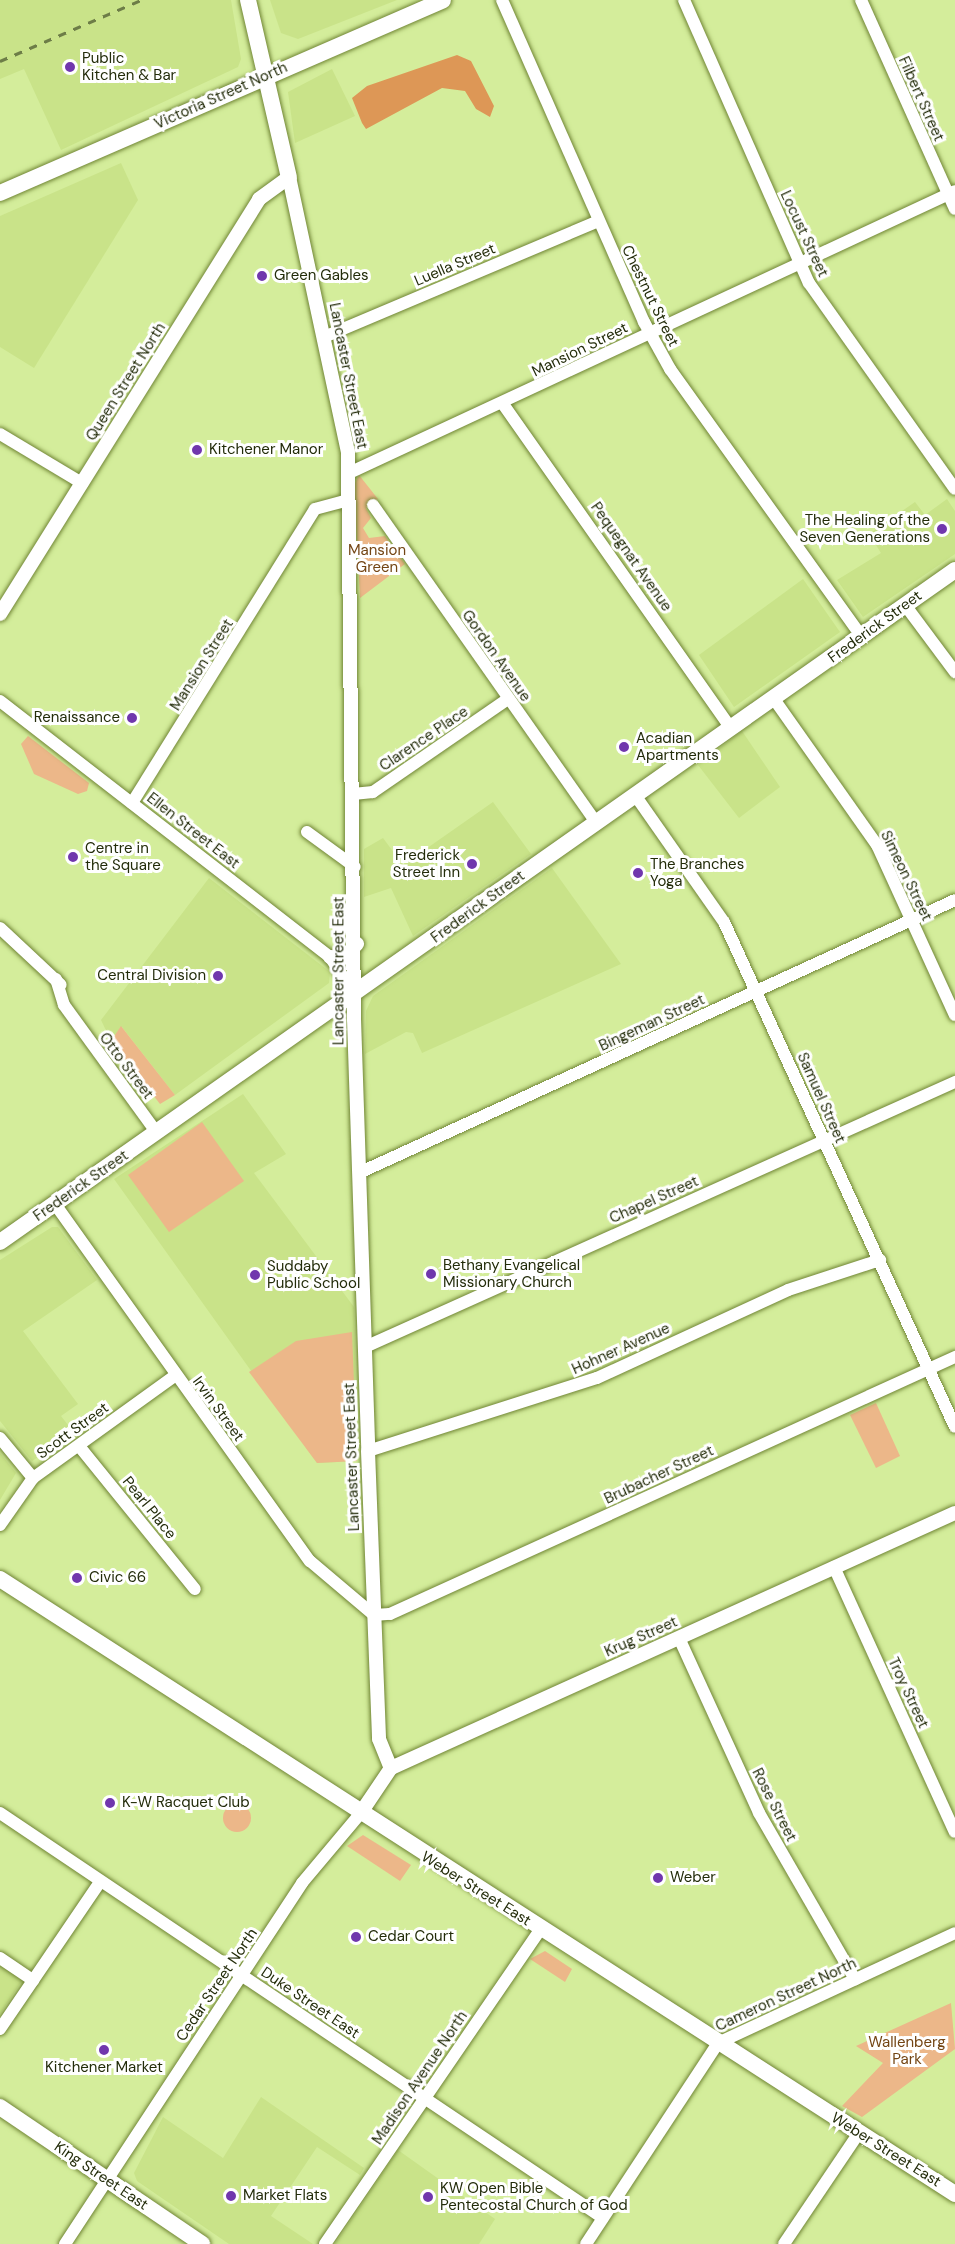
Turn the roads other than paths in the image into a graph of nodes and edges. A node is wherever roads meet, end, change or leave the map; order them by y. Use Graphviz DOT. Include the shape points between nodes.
graph roads {
  1 [pos="248,0"];
  2 [pos="443,0"];
  3 [pos="502,0"];
  4 [pos="684,0"];
  5 [pos="861,0"];
  6 [pos="266,75"];
  7 [pos="289,177"];
  8 [pos="951,193"];
  9 [pos="0,194"];
  10 [pos="955,209"];
  11 [pos="598,221"];
  12 [pos="799,261"];
  13 [pos="650,333"];
  14 [pos="324,337"];
  15 [pos="503,404"];
  16 [pos="0,434"];
  17 [pos="349,473"];
  18 [pos="82,483"];
  19 [pos="955,489"];
  20 [pos="348,500"];
  21 [pos="373,505"];
  22 [pos="955,570"];
  23 [pos="905,605"];
  24 [pos="0,614"];
  25 [pos="862,637"];
  26 [pos="955,672"];
  27 [pos="508,699"];
  28 [pos="774,699"];
  29 [pos="0,701"];
  30 [pos="731,728"];
  31 [pos="353,794"];
  32 [pos="635,795"];
  33 [pos="132,803"];
  34 [pos="596,822"];
  35 [pos="307,832"];
  36 [pos="355,867"];
  37 [pos="955,900"];
  38 [pos="912,920"];
  39 [pos="0,928"];
  40 [pos="5,938"];
  41 [pos="357,944"];
  42 [pos="330,957"];
  43 [pos="756,992"];
  44 [pos="355,995"];
  45 [pos="955,1015"];
  46 [pos="955,1082"];
  47 [pos="157,1133"];
  48 [pos="823,1139"];
  49 [pos="361,1172"];
  50 [pos="55,1204"];
  51 [pos="0,1242"];
  52 [pos="879,1260"];
  53 [pos="365,1347"];
  54 [pos="955,1357"];
  55 [pos="928,1369"];
  56 [pos="176,1375"];
  57 [pos="955,1427"];
  58 [pos="0,1438"];
  59 [pos="79,1446"];
  60 [pos="368,1451"];
  61 [pos="33,1478"];
  62 [pos="955,1514"];
  63 [pos="0,1525"];
  64 [pos="834,1567"];
  65 [pos="0,1579"];
  66 [pos="195,1589"];
  67 [pos="374,1615"];
  68 [pos="679,1638"];
  69 [pos="392,1768"];
  70 [pos="0,1813"];
  71 [pos="360,1814"];
  72 [pos="955,1832"];
  73 [pos="100,1882"];
  74 [pos="540,1930"];
  75 [pos="955,1933"];
  76 [pos="0,1959"];
  77 [pos="242,1975"];
  78 [pos="855,1979"];
  79 [pos="33,1980"];
  80 [pos="0,2029"];
  81 [pos="718,2043"];
  82 [pos="423,2098"];
  83 [pos="0,2107"];
  84 [pos="859,2133"];
  85 [pos="106,2179"];
  86 [pos="955,2194"];
  87 [pos="603,2218"];
  88 [pos="588,2240"];
  89 [pos="65,2244"];
  90 [pos="202,2244"];
  91 [pos="325,2244"];
  92 [pos="602,2244"];
  93 [pos="784,2244"];
  1 -- 6 [label="main road"];
  2 -- 6 [label="main road, Victoria Street North"];
  3 -- 11 [label="street, Chestnut Street"];
  4 -- 12 [label="street, Locust Street"];
  5 -- 8 [label="street, Filbert Street"];
  6 -- 7 [label="main road"];
  6 -- 9 [label="main road, Victoria Street North"];
  7 -- 14 [label="street, Lancaster Street East"];
  7 -- 18 [label="street, Queen Street North" via="259,199"];
  8 -- 10 [label="street, Filbert Street"];
  8 -- 12 [label="street, Mansion Street"];
  11 -- 13 [label="street, Chestnut Street"];
  11 -- 14 [label="street, Luella Street"];
  12 -- 13 [label="street, Mansion Street"];
  12 -- 19 [label="street, Locust Street"];
  13 -- 15 [label="street, Mansion Street"];
  13 -- 25 [label="street, Chestnut Street"];
  14 -- 17 [label="street, Lancaster Street East"];
  15 -- 17 [label="street, Mansion Street"];
  15 -- 30 [label="street, Pequegnat Avenue"];
  16 -- 18 [label="street"];
  17 -- 20 [label="street, Lancaster Street East"];
  18 -- 24 [label="street, Queen Street North"];
  20 -- 31 [label="street, Lancaster Street East"];
  20 -- 33 [label="street, Mansion Street" via="315,509"];
  21 -- 27 [label="street, Gordon Avenue"];
  22 -- 23 [label="main road, Frederick Street"];
  23 -- 25 [label="main road, Frederick Street"];
  23 -- 26 [label="street"];
  25 -- 28 [label="main road, Frederick Street"];
  27 -- 31 [label="street, Clarence Place" via="373,792"];
  27 -- 34 [label="street, Gordon Avenue"];
  28 -- 30 [label="main road, Frederick Street"];
  28 -- 38 [label="street, Simeon Street" via="877,845"];
  29 -- 33 [label="street, Ellen Street East"];
  30 -- 32 [label="main road, Frederick Street"];
  31 -- 36 [label="street, Lancaster Street East"];
  32 -- 34 [label="main road, Frederick Street"];
  32 -- 43 [label="street, Samuel Street" via="717,912"];
  33 -- 42 [label="street, Ellen Street East"];
  34 -- 44 [label="main road, Frederick Street"];
  35 -- 36 [label="street"];
  36 -- 41 [label="street, Lancaster Street East"];
  37 -- 38 [label="street, Bingeman Street"];
  38 -- 43 [label="street, Bingeman Street"];
  38 -- 45 [label="street, Simeon Street"];
  39 -- 40 [label="street, Otto Street"];
  40 -- 47 [label="street, Otto Street" via="56,979 74,1016"];
  41 -- 42 [label="street" via="343,958"];
  41 -- 44 [label="street, Lancaster Street East"];
  42 -- 44 [label="street, Ellen Street East"];
  43 -- 48 [label="street, Samuel Street"];
  43 -- 49 [label="street, Bingeman Street"];
  44 -- 47 [label="main road, Frederick Street"];
  44 -- 49 [label="street, Lancaster Street East"];
  46 -- 48 [label="street, Chapel Street"];
  47 -- 50 [label="main road, Frederick Street"];
  48 -- 52 [label="street, Samuel Street"];
  48 -- 53 [label="street, Chapel Street"];
  49 -- 53 [label="street, Lancaster Street East"];
  50 -- 51 [label="main road, Frederick Street"];
  50 -- 56 [label="street, Irvin Street"];
  52 -- 55 [label="street, Samuel Street"];
  52 -- 60 [label="street, Hohner Avenue" via="788,1290 597,1378"];
  53 -- 60 [label="street, Lancaster Street East"];
  54 -- 55 [label="street, Brubacher Street"];
  55 -- 57 [label="street, Samuel Street"];
  55 -- 67 [label="street, Brubacher Street" via="390,1614"];
  56 -- 59 [label="street, Scott Street"];
  56 -- 67 [label="street, Irvin Street" via="317,1571"];
  58 -- 61 [label="street"];
  59 -- 61 [label="street, Scott Street"];
  59 -- 66 [label="street, Pearl Place"];
  60 -- 67 [label="street, Lancaster Street East"];
  61 -- 63 [label="street, Scott Street"];
  62 -- 64 [label="street, Krug Street"];
  64 -- 68 [label="street, Krug Street"];
  64 -- 72 [label="street, Troy Street"];
  65 -- 71 [label="main road, Weber Street East"];
  67 -- 69 [label="street, Lancaster Street East" via="379,1739"];
  68 -- 69 [label="street, Krug Street"];
  68 -- 78 [label="street, Rose Street" via="759,1813"];
  69 -- 71 [label="street"];
  70 -- 73 [label="street, Duke Street East"];
  71 -- 74 [label="main road, Weber Street East"];
  71 -- 77 [label="street, Cedar Street North" via="302,1884"];
  73 -- 77 [label="street, Duke Street East"];
  73 -- 79 [label="street"];
  74 -- 81 [label="main road, Weber Street East"];
  74 -- 82 [label="street, Madison Avenue North"];
  75 -- 78 [label="street, Cameron Street North"];
  76 -- 79 [label="street"];
  77 -- 82 [label="street, Duke Street East"];
  77 -- 85 [label="street, Cedar Street North"];
  78 -- 81 [label="street, Cameron Street North"];
  79 -- 80 [label="street"];
  81 -- 84 [label="main road, Weber Street East"];
  81 -- 87 [label="street, Cameron Street North"];
  82 -- 87 [label="street, Duke Street East"];
  82 -- 91 [label="street, Madison Avenue North"];
  83 -- 85 [label="main road, King Street East"];
  84 -- 86 [label="main road, Weber Street East"];
  84 -- 93 [label="street"];
  85 -- 89 [label="street, Cedar Street North"];
  85 -- 90 [label="main road, King Street East"];
  87 -- 88 [label="street, Cameron Street North"];
  88 -- 92 [label="street"];
}
